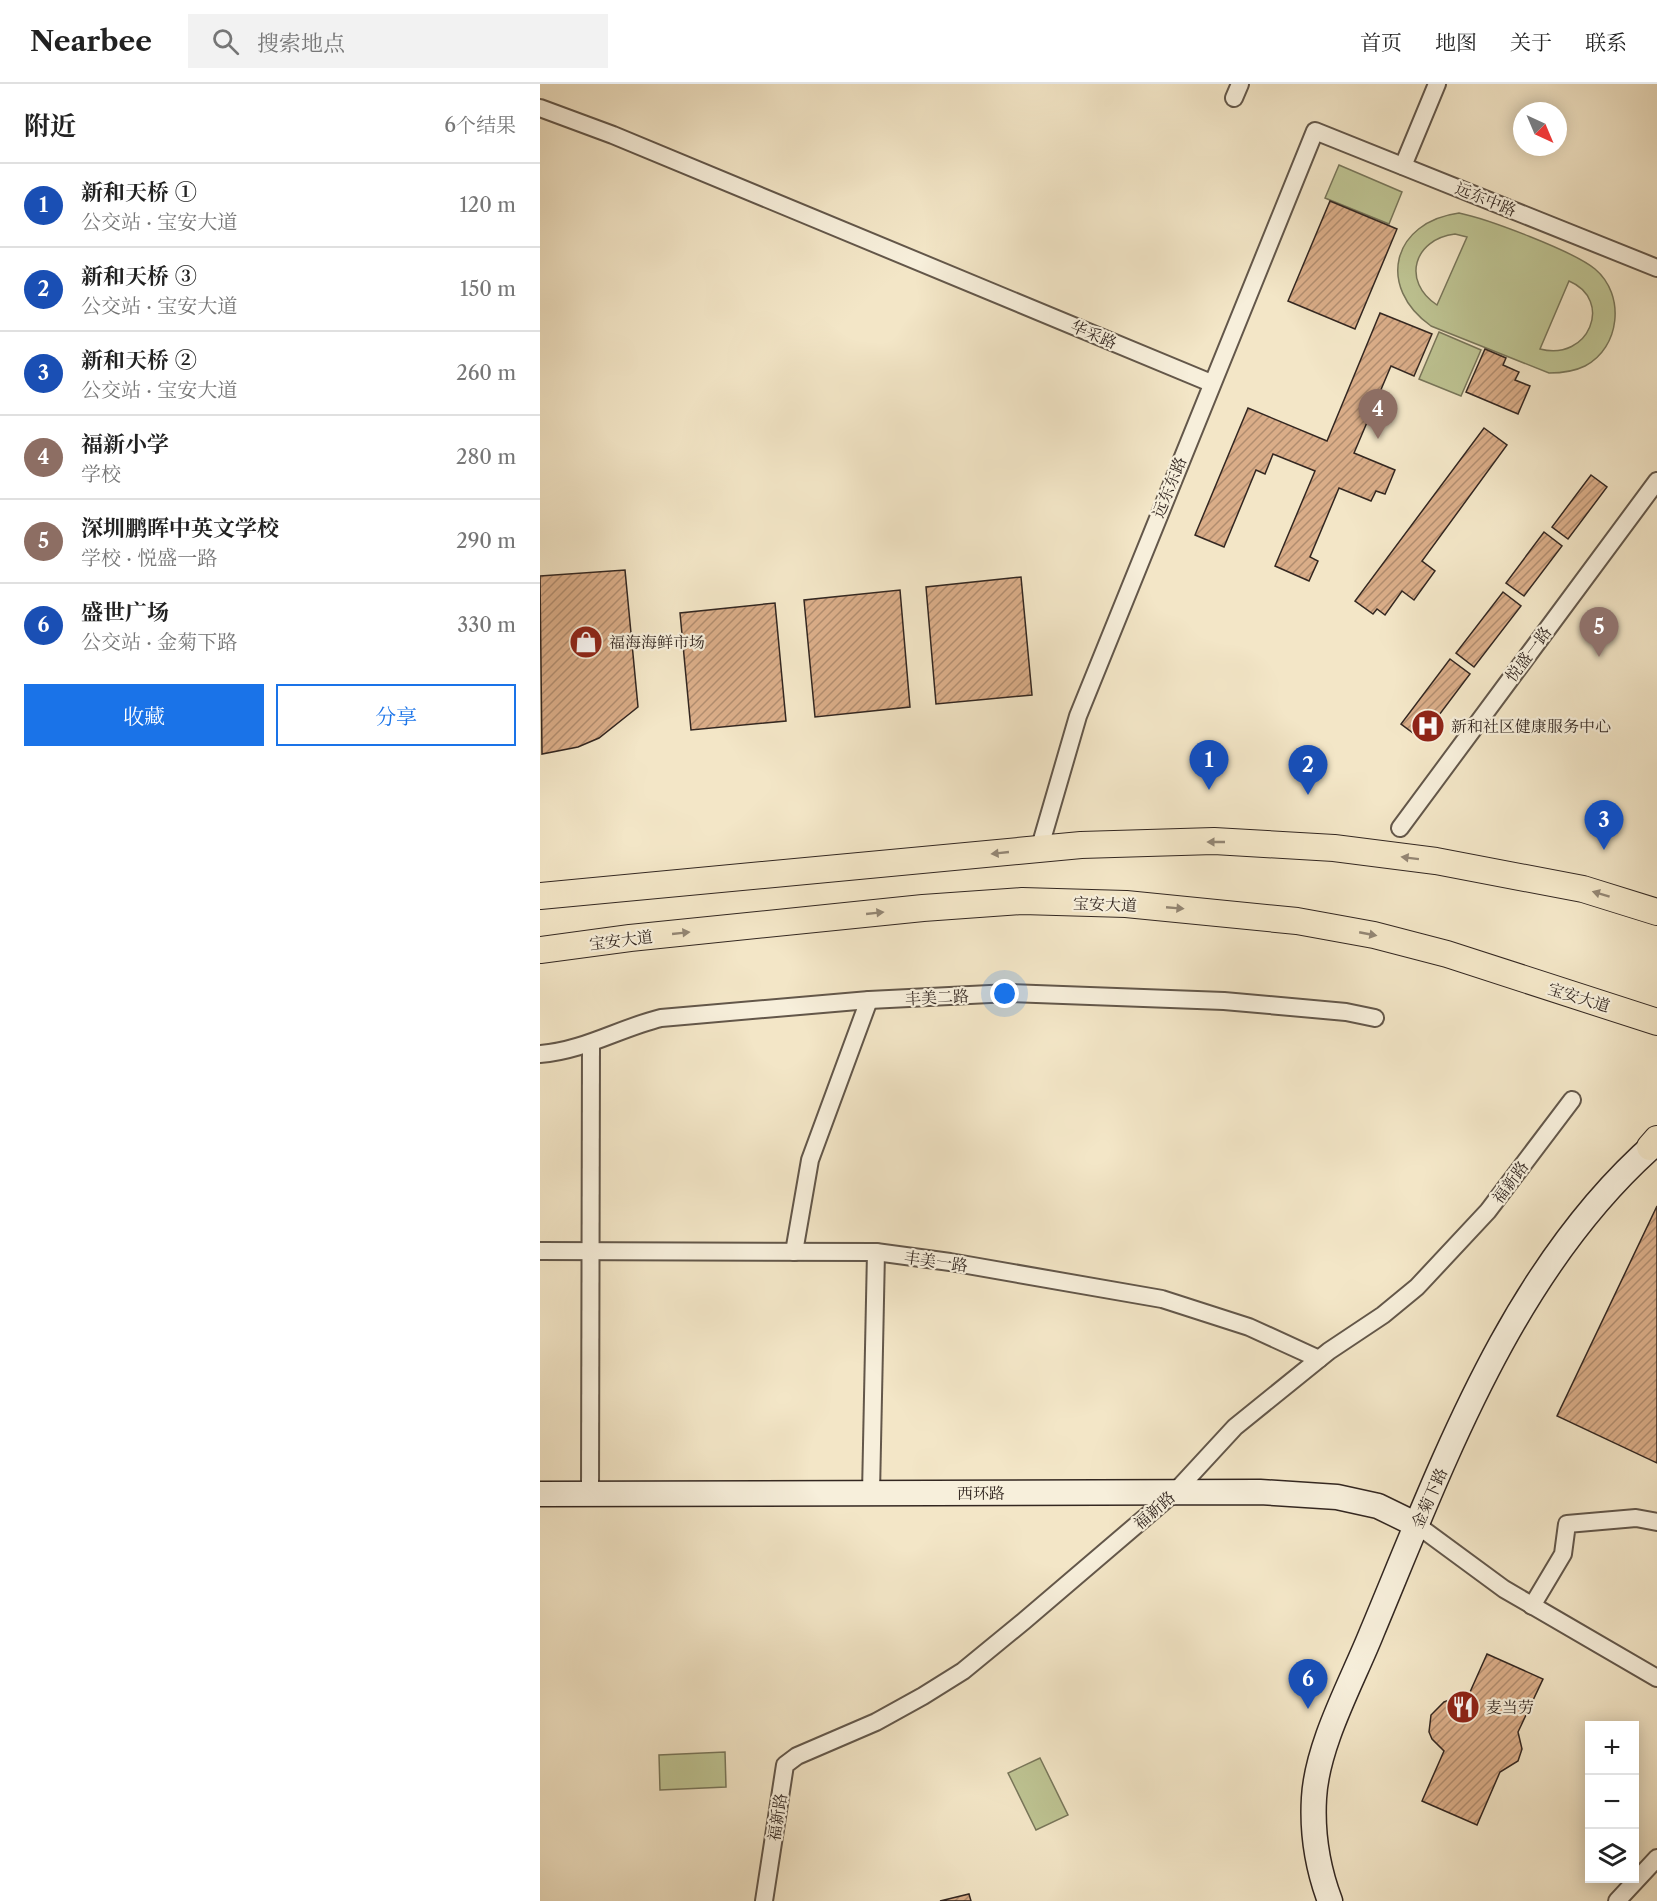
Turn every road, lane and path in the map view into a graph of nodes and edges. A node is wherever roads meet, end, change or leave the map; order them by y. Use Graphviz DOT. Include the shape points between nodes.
graph roads {
  1 [pos="1437,84"];
  2 [pos="540,108"];
  3 [pos="1315,130"];
  4 [pos="1403,166"];
  5 [pos="1657,268"];
  6 [pos="1211,382"];
  7 [pos="1657,481"];
  8 [pos="1400,828"];
  9 [pos="1039,849"];
  10 [pos="540,896"];
  11 [pos="1657,912"];
  12 [pos="540,950"];
  13 [pos="869,1000"];
  14 [pos="1623,1011"];
  15 [pos="1375,1018"];
  16 [pos="1657,1022"];
  17 [pos="1657,1041"];
  18 [pos="591,1043"];
  19 [pos="540,1054"];
  20 [pos="1572,1100"];
  21 [pos="1655,1143"];
  22 [pos="540,1251"];
  23 [pos="592,1251"];
  24 [pos="794,1252"];
  25 [pos="876,1252"];
  26 [pos="1319,1359"];
  27 [pos="1175,1492"];
  28 [pos="871,1493"];
  29 [pos="540,1494"];
  30 [pos="590,1494"];
  31 [pos="1657,1522"];
  32 [pos="1417,1525"];
  33 [pos="1532,1606"];
  34 [pos="1657,1678"];
  35 [pos="1657,1858"];
  36 [pos="764,1901"];
  37 [pos="1330,1901"];
  38 [pos="1617,1901"];
  1 -- 4 [label="street"];
  2 -- 6 [label="street, 华采路"];
  3 -- 4 [label="street, 远东中路"];
  3 -- 6 [label="street, 远东东路"];
  4 -- 5 [label="street, 远东中路"];
  6 -- 9 [label="street, 远东东路" via="1077,716"];
  7 -- 8 [label="street, 悦盛一路"];
  9 -- 10 [label="main road, one-way"];
  11 -- 9 [label="main road, one-way" via="1583,889 1436,861 1334,848 1214,842"];
  12 -- 14 [label="main road, 宝安大道, one-way" via="945,907 1022,901 1126,904 1286,920 1374,935 1447,954"];
  13 -- 15 [label="street, 丰美二路" via="1010,993 1212,1000"];
  13 -- 18 [label="street, 丰美二路" via="661,1018"];
  13 -- 24 [label="street" via="810,1160"];
  14 -- 16 [label="main road, 宝安大道"];
  14 -- 17 [label="main road"];
  18 -- 19 [label="street, 丰美二路"];
  18 -- 23 [label="street"];
  20 -- 26 [label="street, 福新路" via="1488,1211 1437,1268 1383,1315"];
  21 -- 32 [label="street, 金菊下路" via="1598,1201 1545,1272 1483,1379"];
  22 -- 23 [label="street, 丰美一路"];
  23 -- 24 [label="street, 丰美一路"];
  23 -- 30 [label="street"];
  24 -- 25 [label="street, 丰美一路"];
  25 -- 26 [label="street, 丰美一路" via="1162,1299 1249,1327"];
  25 -- 28 [label="street"];
  26 -- 27 [label="street, 福新路" via="1235,1427"];
  27 -- 28 [label="street, 西环路"];
  27 -- 32 [label="street, 西环路" via="1337,1497 1378,1506"];
  27 -- 36 [label="street, 福新路" via="963,1671 876,1722 797,1756 785,1765"];
  28 -- 30 [label="street, 西环路"];
  29 -- 30 [label="street, 西环路"];
  31 -- 33 [label="street" via="1636,1518 1567,1524 1563,1554"];
  32 -- 33 [label="street"];
  32 -- 37 [label="street, 金菊下路" via="1323,1753 1314,1797 1315,1839"];
  33 -- 34 [label="street"];
  35 -- 38 [label="street"];
}
